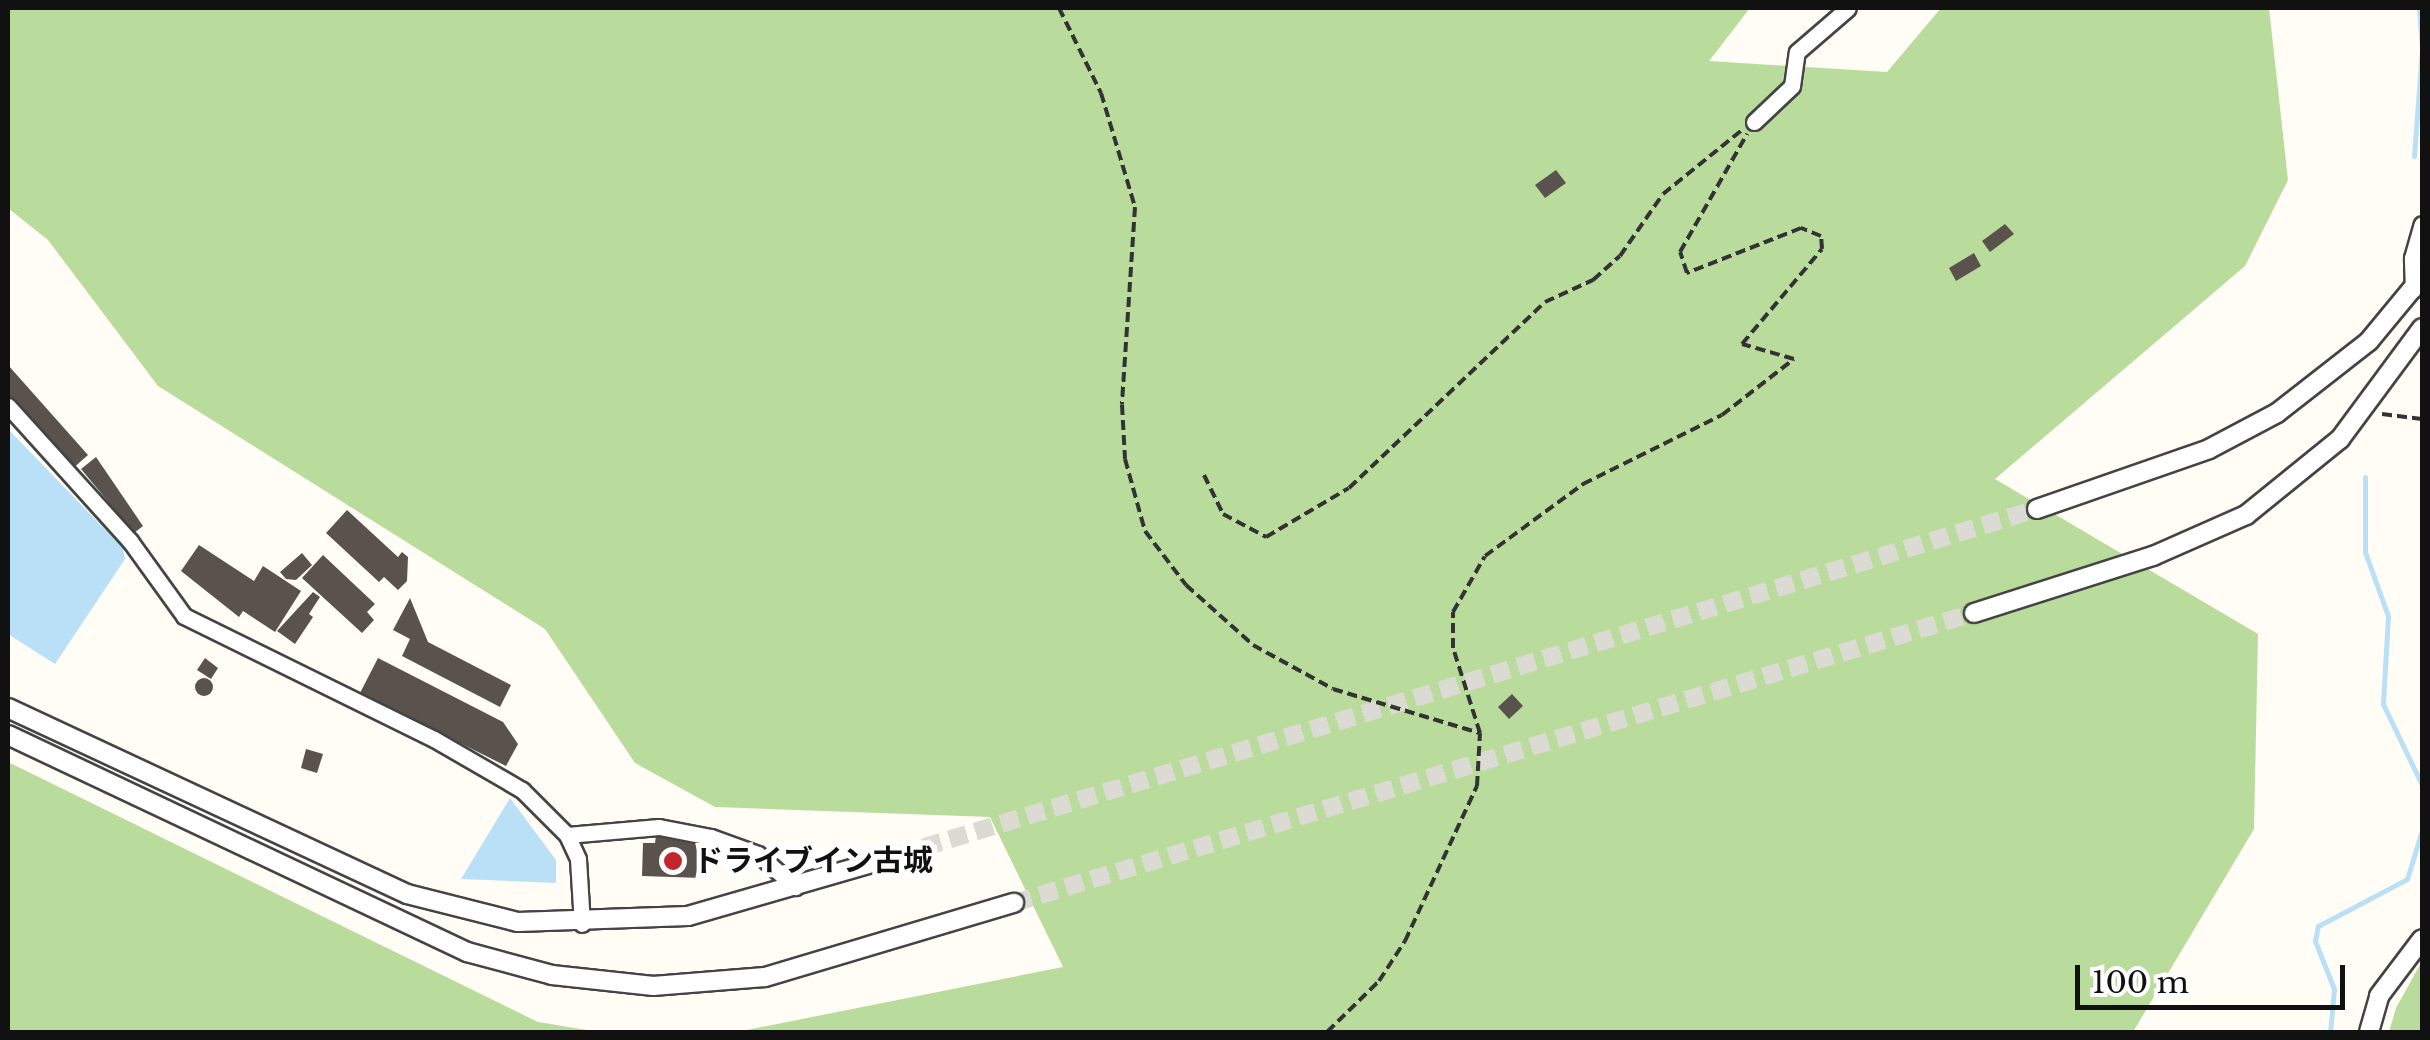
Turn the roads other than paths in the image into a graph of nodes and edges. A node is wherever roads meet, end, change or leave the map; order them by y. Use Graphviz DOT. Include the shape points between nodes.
graph roads {
  1 [pos="1848,8"];
  2 [pos="1754,122"];
  3 [pos="2422,224"];
  4 [pos="2418,284"];
  5 [pos="2422,328"];
  6 [pos="8,406"];
  7 [pos="2037,509"];
  8 [pos="1974,614"];
  9 [pos="8,708"];
  10 [pos="8,734"];
  11 [pos="567,835"];
  12 [pos="872,863"];
  13 [pos="795,887"];
  14 [pos="1014,903"];
  15 [pos="582,924"];
  16 [pos="2422,939"];
  17 [pos="2369,1032"];
  1 -- 2 [label="street" via="1797,52 1792,86"];
  3 -- 4 [label="street" via="2412,258"];
  4 -- 7 [label="street" via="2369,341 2264,421 2209,449"];
  5 -- 8 [label="street" via="2340,439 2246,515 2153,556"];
  6 -- 11 [label="street" via="130,541 184,616 496,772"];
  9 -- 15 [label="street" via="407,894 518,922"];
  10 -- 14 [label="street" via="467,952 552,976 653,986 765,976"];
  11 -- 13 [label="street" via="658,827 711,837 758,854"];
  11 -- 15 [label="street" via="578,859"];
  12 -- 13 [label="street"];
  13 -- 15 [label="street" via="688,916"];
  16 -- 17 [label="street" via="2379,996"];
}
